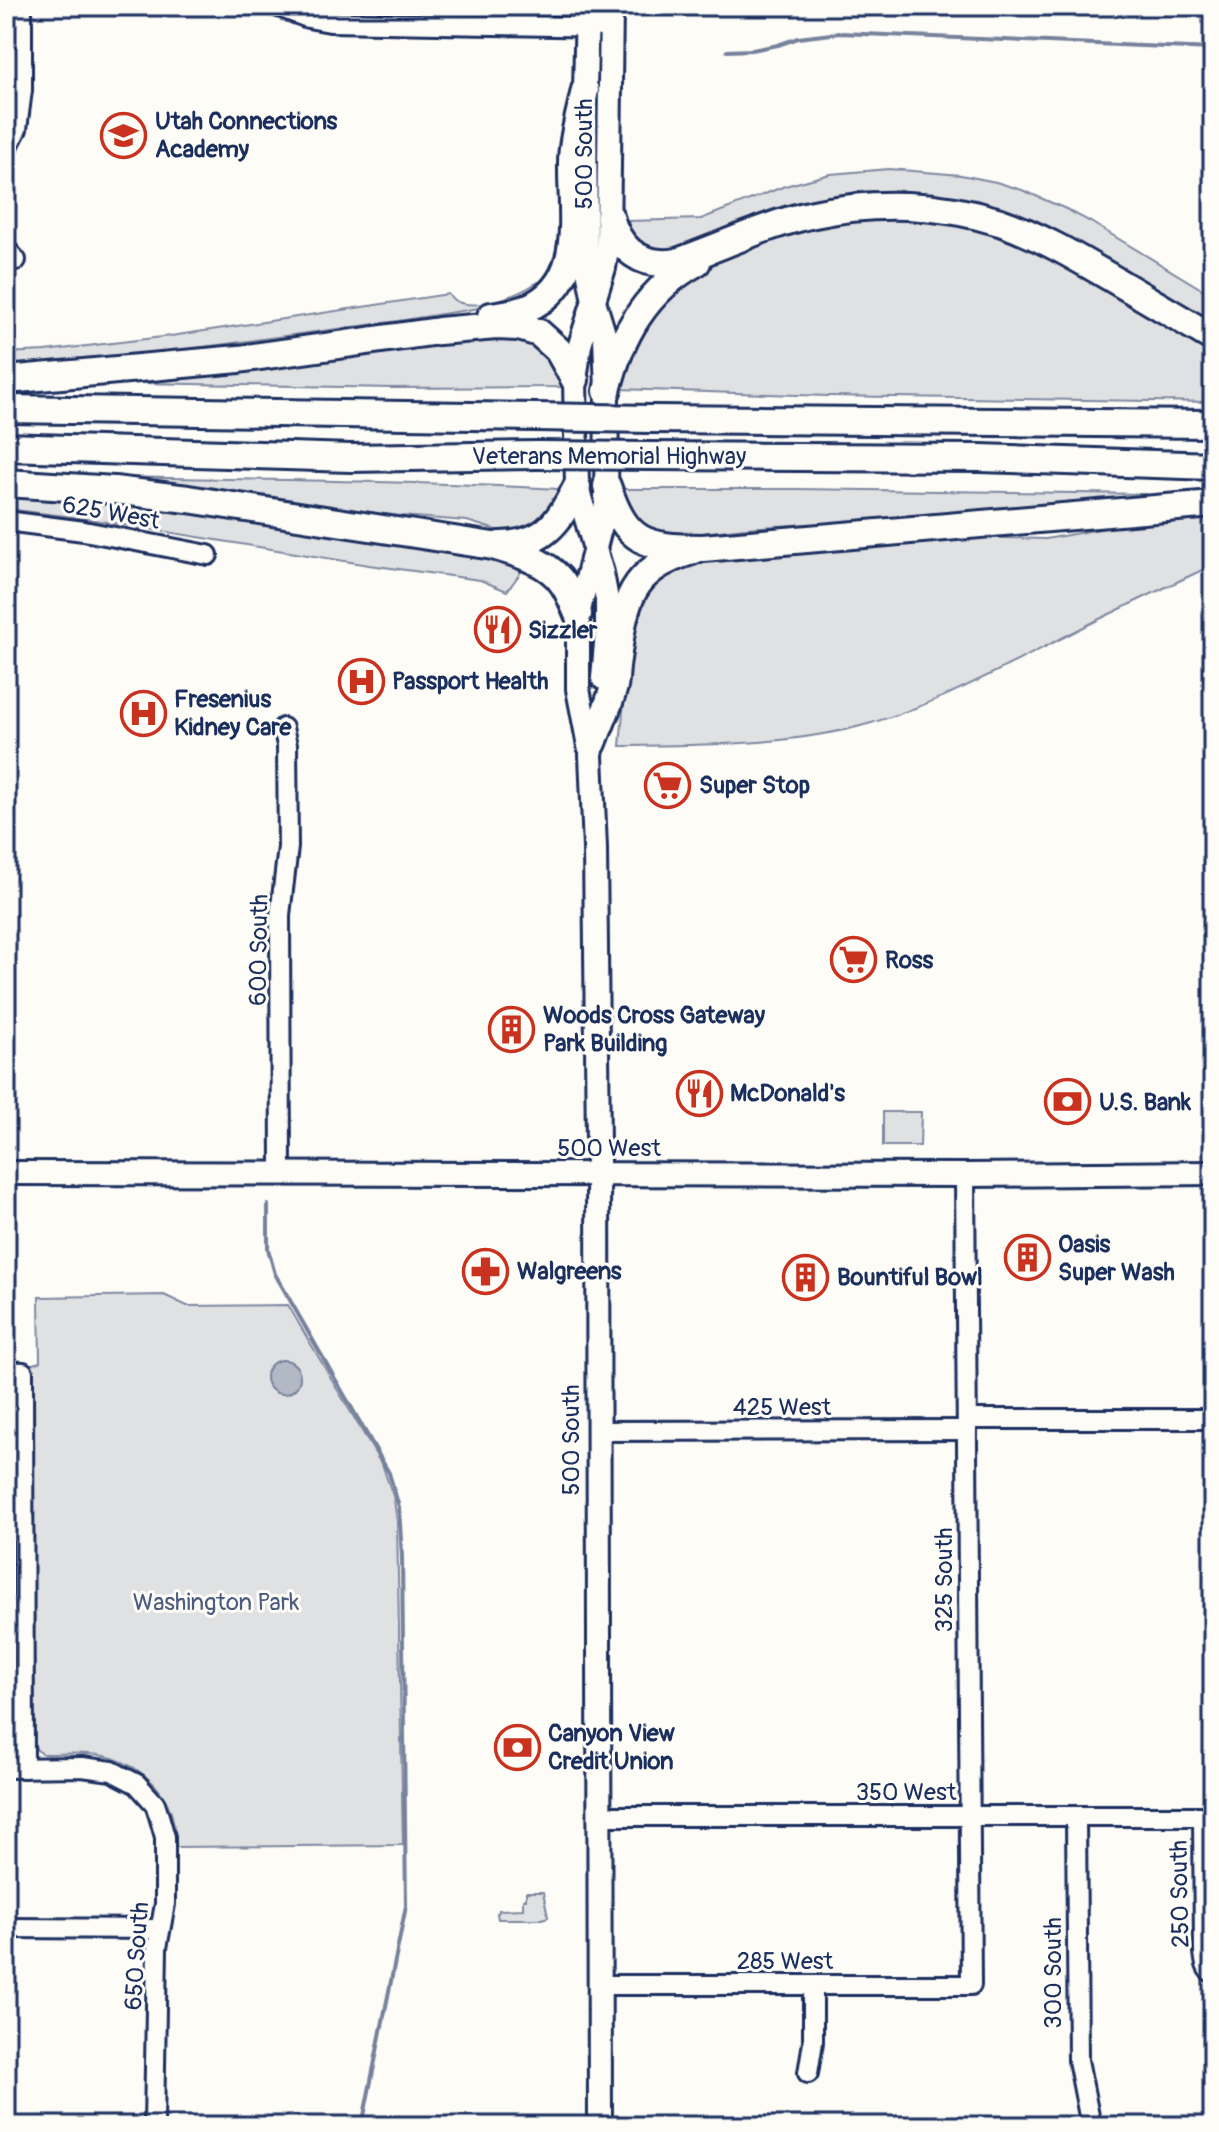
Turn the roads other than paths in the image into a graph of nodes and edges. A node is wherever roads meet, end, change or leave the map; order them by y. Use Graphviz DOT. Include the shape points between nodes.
graph roads {
  1 [pos="22,6"];
  2 [pos="276,6"];
  3 [pos="587,16"];
  4 [pos="610,16"];
  5 [pos="585,90"];
  6 [pos="6,150"];
  7 [pos="610,217"];
  8 [pos="742,238"];
  9 [pos="594,301"];
  10 [pos="417,334"];
  11 [pos="1213,338"];
  12 [pos="6,380"];
  13 [pos="575,380"];
  14 [pos="607,391"];
  15 [pos="6,409"];
  16 [pos="1213,424"];
  17 [pos="6,447"];
  18 [pos="1213,466"];
  19 [pos="6,483"];
  20 [pos="607,486"];
  21 [pos="577,487"];
  22 [pos="1213,504"];
  23 [pos="6,521"];
  24 [pos="493,546"];
  25 [pos="594,548"];
  26 [pos="703,548"];
  27 [pos="208,555"];
  28 [pos="578,614"];
  29 [pos="283,728"];
  30 [pos="592,749"];
  31 [pos="6,1173"];
  32 [pos="1213,1173"];
  33 [pos="281,1174"];
  34 [pos="597,1174"];
  35 [pos="965,1175"];
  36 [pos="15,1372"];
  37 [pos="1213,1419"];
  38 [pos="967,1425"];
  39 [pos="597,1431"];
  40 [pos="15,1768"];
  41 [pos="599,1816"];
  42 [pos="1208,1816"];
  43 [pos="970,1817"];
  44 [pos="1076,1817"];
  45 [pos="6,1928"];
  46 [pos="160,1929"];
  47 [pos="1211,1972"];
  48 [pos="599,1985"];
  49 [pos="813,1985"];
  50 [pos="971,1985"];
  51 [pos="808,2073"];
  52 [pos="154,2126"];
  53 [pos="600,2126"];
  54 [pos="1091,2126"];
  1 -- 6 [label="street" via="22,90 17,129"];
  2 -- 3 [label="street" via="330,22"];
  3 -- 4 [label="street"];
  3 -- 5 [label="main road, 500 South"];
  4 -- 7 [label="main road, 500 South"];
  5 -- 9 [label="main road, 500 South" via="586,260"];
  5 -- 10 [label="highway" via="572,160 572,249 559,284 529,307"];
  7 -- 8 [label="highway" via="627,250 653,263 677,262"];
  7 -- 9 [label="main road, 500 South"];
  8 -- 11 [label="highway" via="801,217 859,207 969,214 1050,244"];
  8 -- 14 [label="highway" via="680,273 650,298 623,340"];
  9 -- 13 [label="main road, 500 South"];
  9 -- 14 [label="main road, 500 South" via="605,337"];
  10 -- 12 [label="highway" via="239,359"];
  10 -- 13 [label="highway" via="496,326 529,329 558,350"];
  13 -- 21 [label="main road, 500 South"];
  14 -- 20 [label="main road, 500 South"];
  15 -- 16 [label="highway, Veterans Memorial Highway, bridge"];
  17 -- 18 [label="highway, Veterans Memorial Highway, bridge" via="351,458 980,458"];
  19 -- 24 [label="highway" via="188,499"];
  20 -- 25 [label="main road, 500 South"];
  20 -- 26 [label="highway" via="618,515 637,537 654,544"];
  21 -- 24 [label="highway" via="541,536"];
  21 -- 25 [label="main road, 500 South"];
  22 -- 26 [label="highway"];
  23 -- 27 [label="street, 625 West"];
  24 -- 28 [label="highway" via="549,569"];
  25 -- 28 [label="main road, 500 South"];
  25 -- 30 [label="main road, 500 South" via="608,617"];
  26 -- 30 [label="highway" via="663,561 630,596 623,613 614,689"];
  28 -- 30 [label="main road, 500 South" via="578,689"];
  29 -- 33 [label="street, 600 South" via="288,847 280,915"];
  30 -- 34 [label="main road, 500 South"];
  31 -- 33 [label="main road, 500 West"];
  32 -- 35 [label="main road, 500 West"];
  33 -- 34 [label="main road, 500 West"];
  34 -- 35 [label="main road, 500 West"];
  34 -- 39 [label="main road, 500 South"];
  35 -- 38 [label="street, 325 South"];
  36 -- 40 [label="street"];
  37 -- 38 [label="street, 425 West"];
  38 -- 39 [label="street, 425 West"];
  38 -- 43 [label="street, 325 South"];
  39 -- 41 [label="main road, 500 South"];
  40 -- 46 [label="street, 650 South" via="97,1768 125,1777 147,1794 165,1837"];
  41 -- 43 [label="street, 350 West"];
  41 -- 48 [label="main road, 500 South"];
  42 -- 44 [label="street, 350 West"];
  42 -- 47 [label="street, 250 South" via="1204,1952"];
  43 -- 44 [label="street, 350 West"];
  43 -- 50 [label="street, 325 South"];
  44 -- 54 [label="street, 300 South" via="1078,2060"];
  45 -- 46 [label="street"];
  46 -- 52 [label="street, 650 South"];
  48 -- 49 [label="street, 285 West"];
  48 -- 53 [label="main road, 500 South"];
  49 -- 50 [label="street, 285 West"];
  49 -- 51 [label="street"];
}
